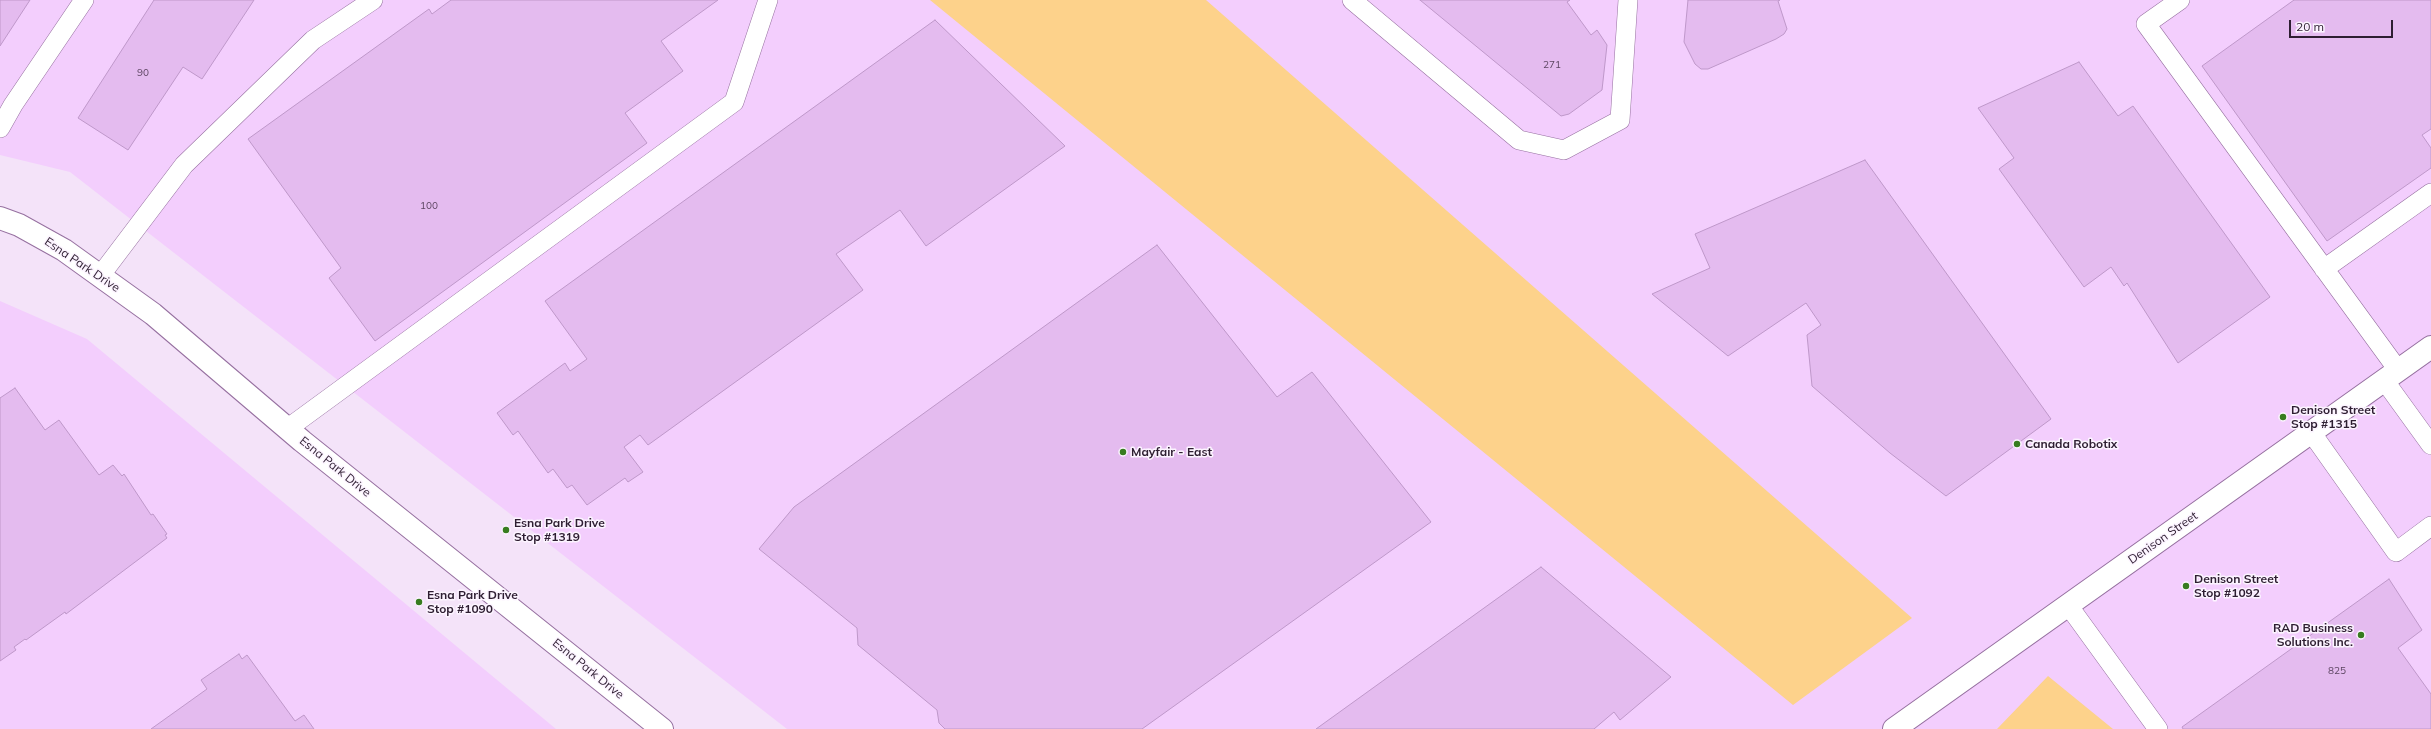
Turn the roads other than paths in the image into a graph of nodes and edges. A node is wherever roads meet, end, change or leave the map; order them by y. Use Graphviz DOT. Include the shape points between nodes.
graph roads {
  1 [pos="84,0"];
  2 [pos="373,0"];
  3 [pos="768,0"];
  4 [pos="1352,0"];
  5 [pos="1628,0"];
  6 [pos="2180,0"];
  7 [pos="0,128"];
  8 [pos="2431,193"];
  9 [pos="0,218"];
  10 [pos="2324,268"];
  11 [pos="100,276"];
  12 [pos="2431,347"];
  13 [pos="2391,375"];
  14 [pos="287,428"];
  15 [pos="2311,432"];
  16 [pos="2431,445"];
  17 [pos="2431,526"];
  18 [pos="2068,605"];
  19 [pos="662,729"];
  20 [pos="1894,729"];
  21 [pos="2158,729"];
  1 -- 7 [label="lane" via="12,105"];
  2 -- 11 [label="lane" via="313,40 184,165"];
  3 -- 14 [label="lane" via="734,102"];
  4 -- 5 [label="lane" via="1519,140 1564,150 1620,120"];
  6 -- 10 [label="lane" via="2146,24"];
  8 -- 10 [label="lane"];
  9 -- 11 [label="street, Esna Park Drive" via="19,225 64,250"];
  10 -- 13 [label="lane"];
  11 -- 14 [label="street, Esna Park Drive" via="153,314"];
  12 -- 13 [label="street, Denison Street"];
  13 -- 15 [label="street, Denison Street"];
  13 -- 16 [label="lane"];
  14 -- 19 [label="street, Esna Park Drive"];
  15 -- 17 [label="lane" via="2396,552"];
  15 -- 18 [label="street, Denison Street"];
  18 -- 20 [label="street, Denison Street"];
  18 -- 21 [label="lane"];
}
